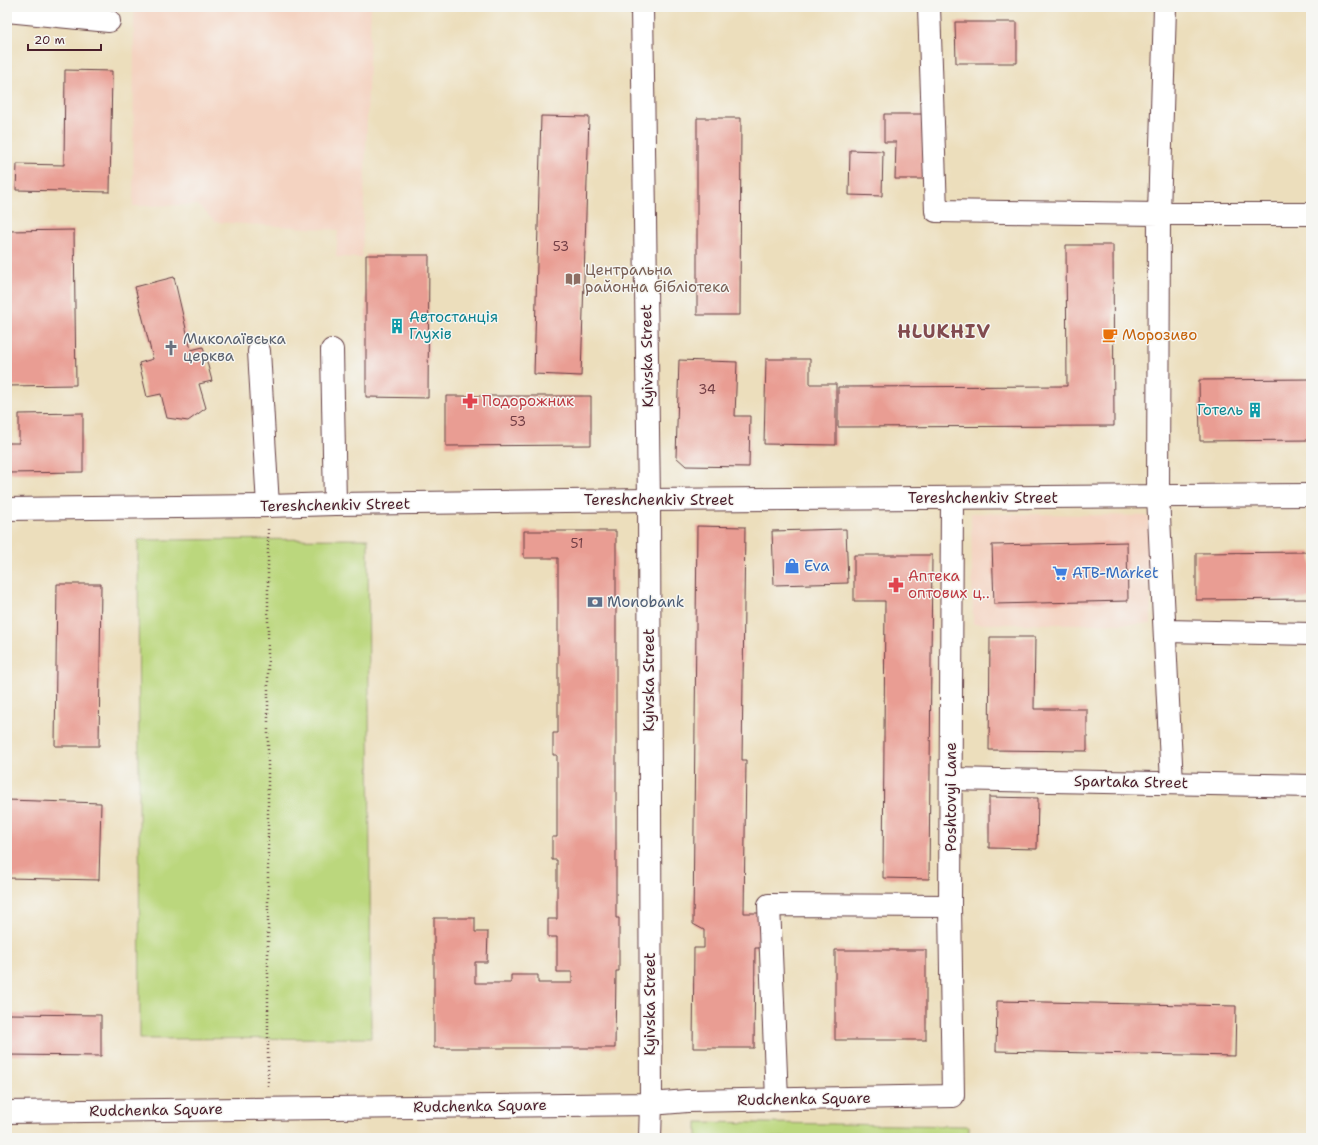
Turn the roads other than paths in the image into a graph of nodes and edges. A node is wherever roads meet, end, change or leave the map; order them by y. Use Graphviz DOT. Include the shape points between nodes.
graph roads {
  1 [pos="642,7"];
  2 [pos="929,7"];
  3 [pos="1165,7"];
  4 [pos="7,11"];
  5 [pos="109,21"];
  6 [pos="1159,214"];
  7 [pos="1311,214"];
  8 [pos="332,350"];
  9 [pos="259,351"];
  10 [pos="1311,495"];
  11 [pos="1158,496"];
  12 [pos="952,498"];
  13 [pos="649,500"];
  14 [pos="335,504"];
  15 [pos="268,506"];
  16 [pos="7,509"];
  17 [pos="1166,631"];
  18 [pos="1311,634"];
  19 [pos="951,779"];
  20 [pos="1172,783"];
  21 [pos="1311,786"];
  22 [pos="950,906"];
  23 [pos="953,1096"];
  24 [pos="777,1099"];
  25 [pos="650,1104"];
  26 [pos="7,1112"];
  27 [pos="650,1138"];
  1 -- 13 [label="street, Kyivska Street"];
  2 -- 6 [label="street" via="936,211"];
  3 -- 6 [label="street"];
  4 -- 5 [label="street"];
  6 -- 7 [label="street"];
  6 -- 11 [label="street"];
  8 -- 14 [label="street"];
  9 -- 15 [label="street"];
  10 -- 11 [label="street, Tereshchenkiv Street"];
  11 -- 12 [label="street, Tereshchenkiv Street"];
  11 -- 17 [label="street"];
  12 -- 13 [label="street, Tereshchenkiv Street"];
  12 -- 19 [label="street, Poshtovyi Lane"];
  13 -- 14 [label="street, Tereshchenkiv Street"];
  13 -- 25 [label="street, Kyivska Street"];
  14 -- 15 [label="street, Tereshchenkiv Street"];
  15 -- 16 [label="street, Tereshchenkiv Street"];
  17 -- 18 [label="street"];
  17 -- 20 [label="street"];
  19 -- 20 [label="street, Spartaka Street"];
  19 -- 22 [label="street, Poshtovyi Lane"];
  20 -- 21 [label="street, Spartaka Street"];
  22 -- 23 [label="street, Poshtovyi Lane"];
  22 -- 24 [label="street" via="770,905"];
  23 -- 24 [label="street, Rudchenka Square"];
  24 -- 25 [label="street, Rudchenka Square"];
  25 -- 26 [label="street, Rudchenka Square"];
  25 -- 27 [label="street, Kyivska Street"];
}
